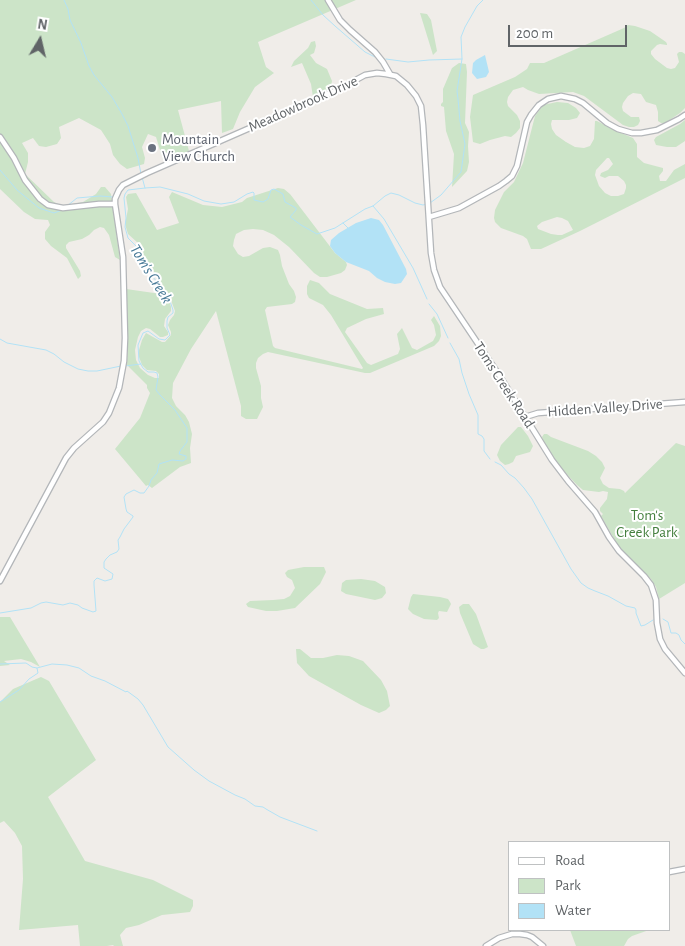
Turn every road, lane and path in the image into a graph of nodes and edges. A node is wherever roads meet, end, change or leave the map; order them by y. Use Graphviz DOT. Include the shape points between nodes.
graph roads {
  1 [pos="328,0"];
  2 [pos="390,74"];
  3 [pos="685,114"];
  4 [pos="0,138"];
  5 [pos="115,204"];
  6 [pos="429,217"];
  7 [pos="685,402"];
  8 [pos="525,417"];
  9 [pos="0,581"];
  10 [pos="685,673"];
  11 [pos="685,870"];
  12 [pos="670,872"];
  13 [pos="520,932"];
  14 [pos="486,946"];
  15 [pos="543,946"];
  1 -- 2 [label="street, Toms Creek Road" via="340,20 378,56"];
  2 -- 5 [label="street, Meadowbrook Drive" via="366,75 147,173 123,185 116,194"];
  2 -- 6 [label="street, Toms Creek Road" via="407,84 421,106"];
  3 -- 6 [label="street" via="657,130 632,133 611,125 575,98 561,96 548,99 539,105 527,122 512,176 459,208"];
  4 -- 5 [label="street" via="25,180 48,205 62,208"];
  5 -- 9 [label="street" via="123,257 125,338 118,388 103,422 66,458"];
  6 -- 8 [label="street, Toms Creek Road" via="433,264 440,287"];
  7 -- 8 [label="street, Hidden Valley Drive" via="538,413"];
  8 -- 10 [label="street, Toms Creek Road" via="616,546 651,585 660,639"];
  11 -- 12 [label="street"];
  13 -- 14 [label="street"];
  13 -- 15 [label="street"];
}
